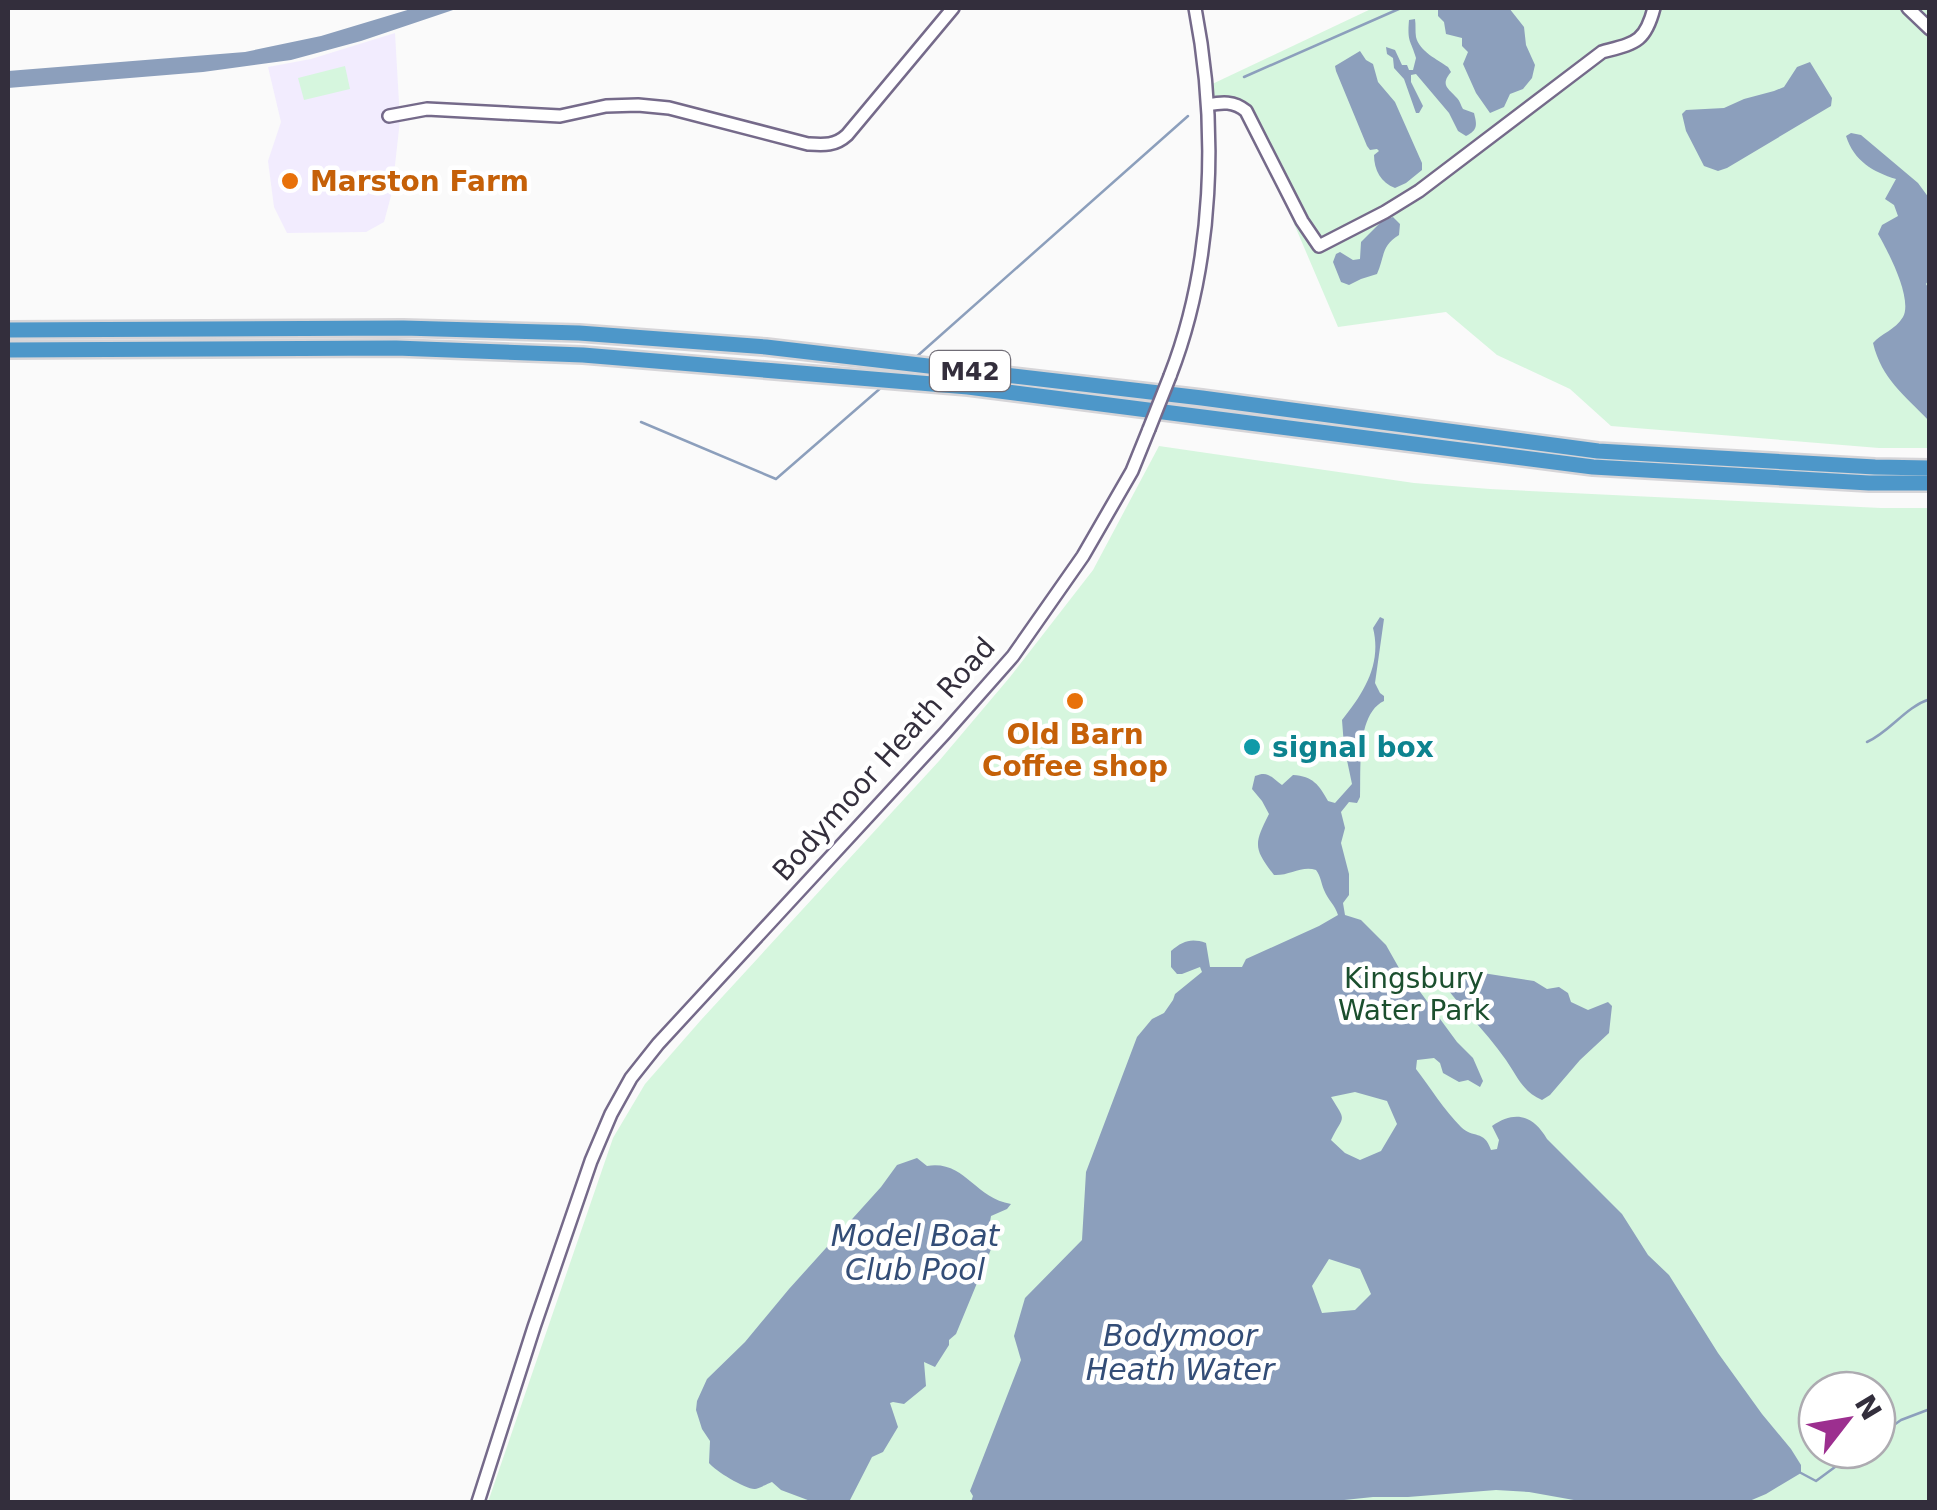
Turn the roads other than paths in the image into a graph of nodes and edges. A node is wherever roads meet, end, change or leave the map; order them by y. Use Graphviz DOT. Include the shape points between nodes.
graph roads {
  1 [pos="953,8"];
  2 [pos="1195,8"];
  3 [pos="1654,8"];
  4 [pos="1908,8"];
  5 [pos="1930,29"];
  6 [pos="1208,105"];
  7 [pos="389,116"];
  8 [pos="8,330"];
  9 [pos="8,350"];
  10 [pos="1930,468"];
  11 [pos="1930,483"];
  12 [pos="478,1502"];
  1 -- 7 [label="street" via="846,136 826,146 638,105 560,116 428,108"];
  2 -- 6 [label="street, Bodymoor Heath Road"];
  3 -- 6 [label="street" via="1649,30 1632,44 1602,52 1419,191 1319,246 1246,111 1238,104"];
  4 -- 5 [label="street"];
  6 -- 12 [label="street, Bodymoor Heath Road, bridge" via="1205,230 1187,319 1132,472 1013,656 631,1078 591,1161"];
  8 -- 10 [label="highway, M42" via="598,334 786,349 1598,450"];
  9 -- 11 [label="highway, M42" via="396,348 583,355 968,387 1592,468"];
}
